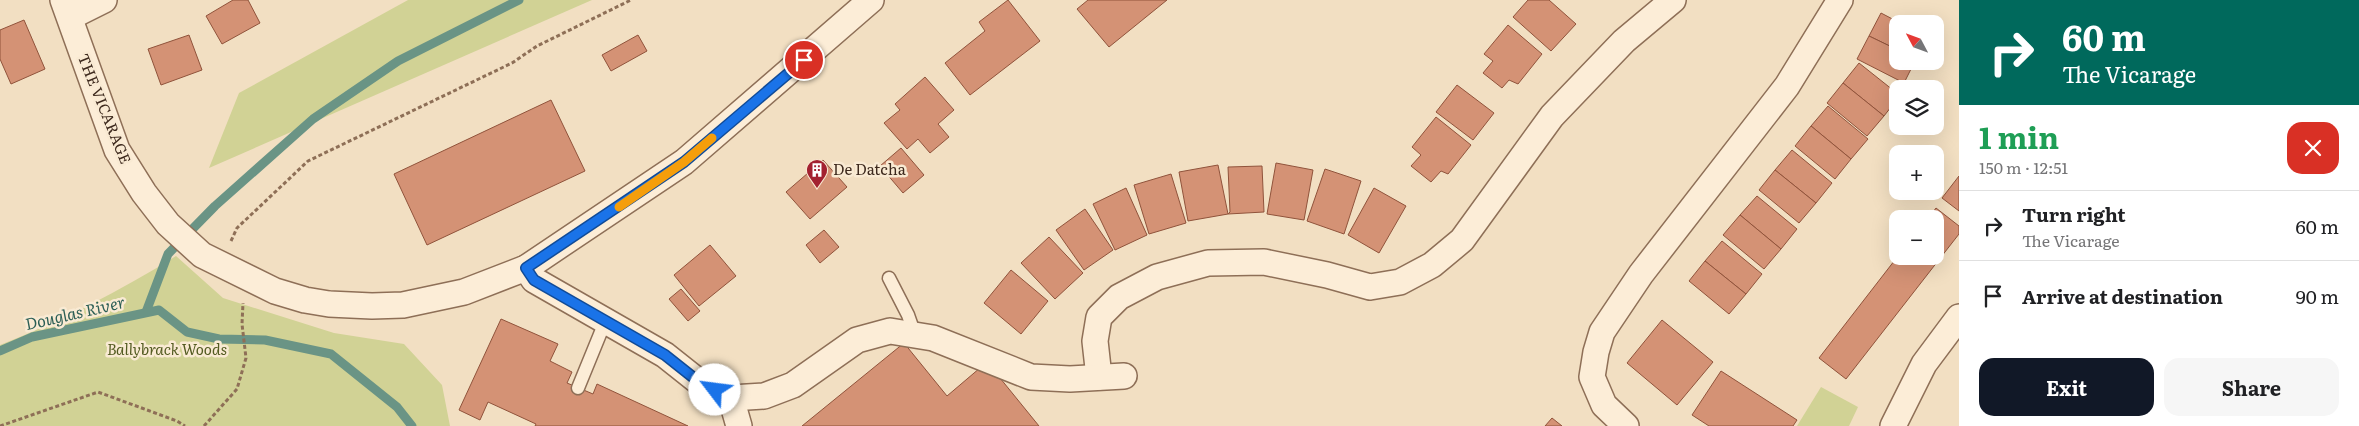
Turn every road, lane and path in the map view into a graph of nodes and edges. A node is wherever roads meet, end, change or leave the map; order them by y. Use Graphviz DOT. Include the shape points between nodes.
graph roads {
  1 [pos="104,0"];
  2 [pos="631,0"];
  3 [pos="870,0"];
  4 [pos="1673,0"];
  5 [pos="1840,0"];
  6 [pos="66,9"];
  7 [pos="227,248"];
  8 [pos="526,268"];
  9 [pos="889,278"];
  10 [pos="1959,317"];
  11 [pos="605,322"];
  12 [pos="242,324"];
  13 [pos="914,334"];
  14 [pos="1124,376"];
  15 [pos="1099,377"];
  16 [pos="578,388"];
  17 [pos="731,398"];
  18 [pos="0,426"];
  19 [pos="185,426"];
  20 [pos="204,426"];
  21 [pos="739,426"];
  22 [pos="1626,426"];
  23 [pos="1894,426"];
  1 -- 6 [label="street"];
  2 -- 7 [label="path" via="545,41 512,63 308,161 237,228"];
  3 -- 8 [label="street, THE VICARAGE" via="684,162"];
  4 -- 15 [label="street" via="1624,41 1552,116 1462,240 1432,265 1400,282 1370,287 1264,262 1208,263 1157,277 1119,297 1099,317 1095,341"];
  5 -- 22 [label="street" via="1787,86 1641,274 1602,332 1592,377 1604,405"];
  6 -- 8 [label="street, THE VICARAGE" via="118,150 156,210 197,250 217,264 275,291 305,300 329,304 403,305 464,292"];
  8 -- 11 [label="street" via="534,280"];
  9 -- 13 [label="lane"];
  10 -- 23 [label="street" via="1924,364"];
  11 -- 16 [label="lane"];
  11 -- 17 [label="street" via="665,355 699,382"];
  12 -- 20 [label="path" via="246,358 237,389"];
  13 -- 15 [label="street" via="933,338 1031,377"];
  13 -- 17 [label="street" via="890,331 857,340 793,384 764,396"];
  14 -- 15 [label="street"];
  17 -- 21 [label="street"];
  18 -- 19 [label="path" via="98,392"];
}
